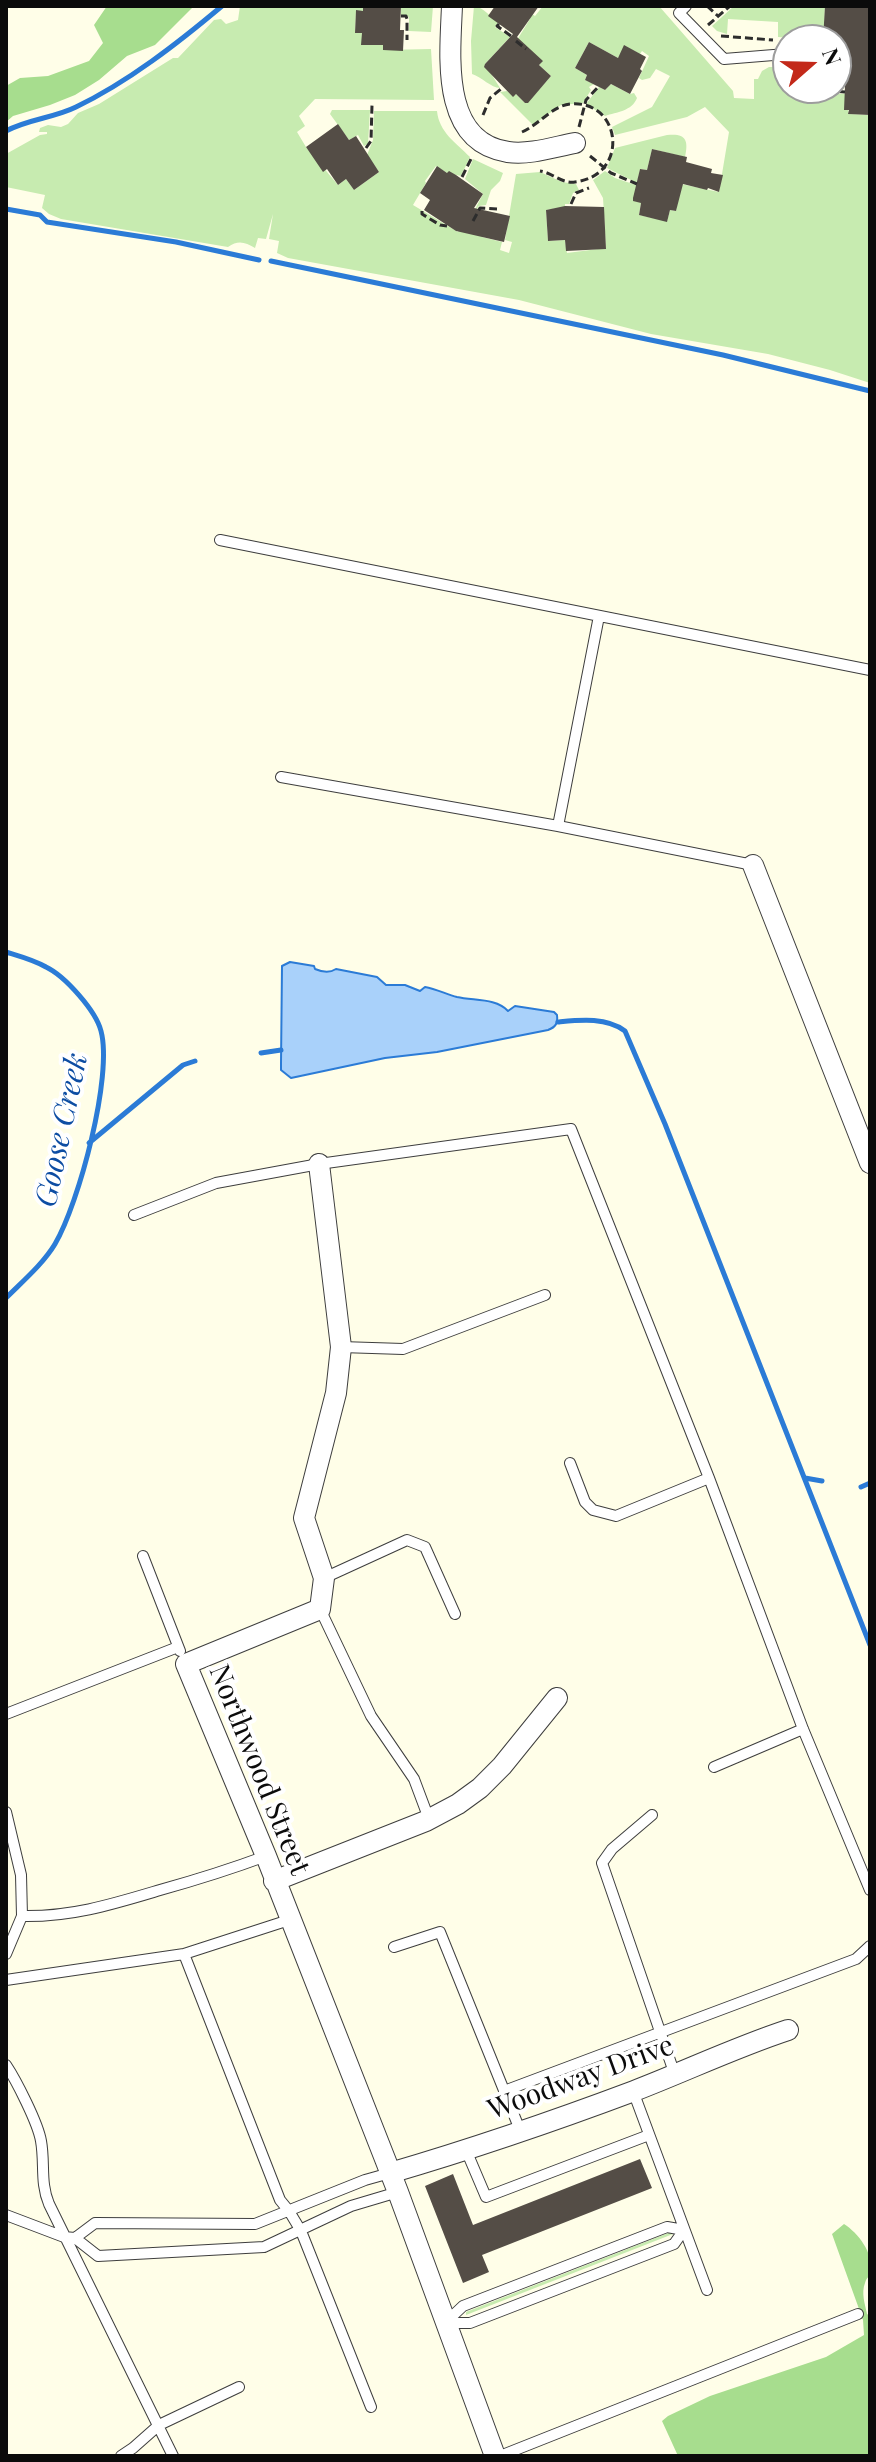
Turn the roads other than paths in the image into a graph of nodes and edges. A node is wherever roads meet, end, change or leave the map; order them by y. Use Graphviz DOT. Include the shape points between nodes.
graph roads {
  1 [pos="452,6"];
  2 [pos="679,8"];
  3 [pos="772,55"];
  4 [pos="575,143"];
  5 [pos="220,540"];
  6 [pos="599,616"];
  7 [pos="870,670"];
  8 [pos="281,777"];
  9 [pos="558,826"];
  10 [pos="753,865"];
  11 [pos="870,1163"];
  12 [pos="319,1164"];
  13 [pos="134,1215"];
  14 [pos="545,1295"];
  15 [pos="341,1347"];
  16 [pos="570,1463"];
  17 [pos="709,1478"];
  18 [pos="143,1556"];
  19 [pos="324,1578"];
  20 [pos="320,1609"];
  21 [pos="455,1614"];
  22 [pos="182,1656"];
  23 [pos="557,1698"];
  24 [pos="6,1714"];
  25 [pos="803,1729"];
  26 [pos="714,1767"];
  27 [pos="6,1812"];
  28 [pos="652,1815"];
  29 [pos="429,1819"];
  30 [pos="266,1856"];
  31 [pos="274,1881"];
  32 [pos="870,1890"];
  33 [pos="22,1916"];
  34 [pos="289,1920"];
  35 [pos="870,1946"];
  36 [pos="394,1947"];
  37 [pos="6,1954"];
  38 [pos="184,1954"];
  39 [pos="6,1980"];
  40 [pos="788,2030"];
  41 [pos="660,2034"];
  42 [pos="6,2065"];
  43 [pos="675,2075"];
  44 [pos="504,2091"];
  45 [pos="633,2091"];
  46 [pos="520,2130"];
  47 [pos="649,2135"];
  48 [pos="466,2150"];
  49 [pos="394,2183"];
  50 [pos="289,2211"];
  51 [pos="6,2215"];
  52 [pos="684,2230"];
  53 [pos="301,2231"];
  54 [pos="70,2238"];
  55 [pos="707,2290"];
  56 [pos="858,2314"];
  57 [pos="445,2323"];
  58 [pos="239,2387"];
  59 [pos="371,2407"];
  60 [pos="159,2425"];
  61 [pos="121,2456"];
  62 [pos="173,2456"];
  63 [pos="498,2456"];
  1 -- 4 [label="street" via="450,59 460,117 475,119 488,148 510,153"];
  2 -- 3 [label="lane" via="724,59"];
  5 -- 6 [label="lane"];
  6 -- 7 [label="lane"];
  6 -- 9 [label="lane"];
  8 -- 9 [label="lane"];
  9 -- 10 [label="lane"];
  10 -- 11 [label="street"];
  12 -- 13 [label="lane" via="216,1183"];
  12 -- 15 [label="street"];
  12 -- 17 [label="lane" via="571,1129"];
  14 -- 15 [label="lane" via="403,1349"];
  15 -- 19 [label="street" via="336,1393 304,1518"];
  16 -- 17 [label="lane" via="585,1502 616,1516"];
  17 -- 25 [label="lane"];
  18 -- 22 [label="lane"];
  19 -- 20 [label="street"];
  19 -- 21 [label="lane" via="407,1540 425,1547"];
  20 -- 22 [label="street, Northwood Street"];
  20 -- 29 [label="lane" via="382,1736 414,1779"];
  22 -- 24 [label="lane"];
  22 -- 30 [label="street, Northwood Street"];
  23 -- 29 [label="street" via="480,1788"];
  25 -- 26 [label="lane"];
  25 -- 32 [label="lane"];
  27 -- 33 [label="lane" via="21,1875"];
  28 -- 41 [label="lane" via="602,1863"];
  29 -- 31 [label="street"];
  30 -- 31 [label="street, Northwood Street"];
  30 -- 33 [label="lane" via="112,1905 55,1917"];
  31 -- 34 [label="street, Northwood Street"];
  33 -- 37 [label="lane"];
  34 -- 38 [label="lane"];
  34 -- 49 [label="street, Northwood Street"];
  35 -- 41 [label="lane" via="856,1959"];
  36 -- 44 [label="lane" via="440,1932"];
  38 -- 39 [label="lane"];
  38 -- 50 [label="lane" via="280,2200"];
  40 -- 43 [label="street, Woodway Drive"];
  41 -- 43 [label="lane"];
  41 -- 44 [label="lane"];
  42 -- 54 [label="lane" via="41,2135 42,2188"];
  43 -- 45 [label="street, Woodway Drive"];
  44 -- 46 [label="lane"];
  45 -- 46 [label="street, Woodway Drive"];
  45 -- 47 [label="lane"];
  46 -- 48 [label="street, Woodway Drive"];
  47 -- 48 [label="lane" via="486,2197"];
  47 -- 52 [label="lane"];
  48 -- 49 [label="street, Woodway Drive"];
  49 -- 50 [label="lane" via="365,2180"];
  49 -- 53 [label="lane"];
  49 -- 57 [label="street, Northwood Street"];
  50 -- 53 [label="lane"];
  50 -- 54 [label="lane" via="255,2224 95,2223"];
  51 -- 54 [label="lane"];
  52 -- 55 [label="lane"];
  52 -- 57 [label="lane" via="667,2227 463,2306"];
  52 -- 57 [label="lane" via="674,2244 470,2323"];
  53 -- 54 [label="lane" via="264,2247 98,2256"];
  53 -- 59 [label="lane"];
  54 -- 60 [label="lane"];
  56 -- 63 [label="lane"];
  57 -- 63 [label="street, Northwood Street"];
  58 -- 60 [label="lane"];
  60 -- 61 [label="lane"];
  60 -- 62 [label="lane"];
}
